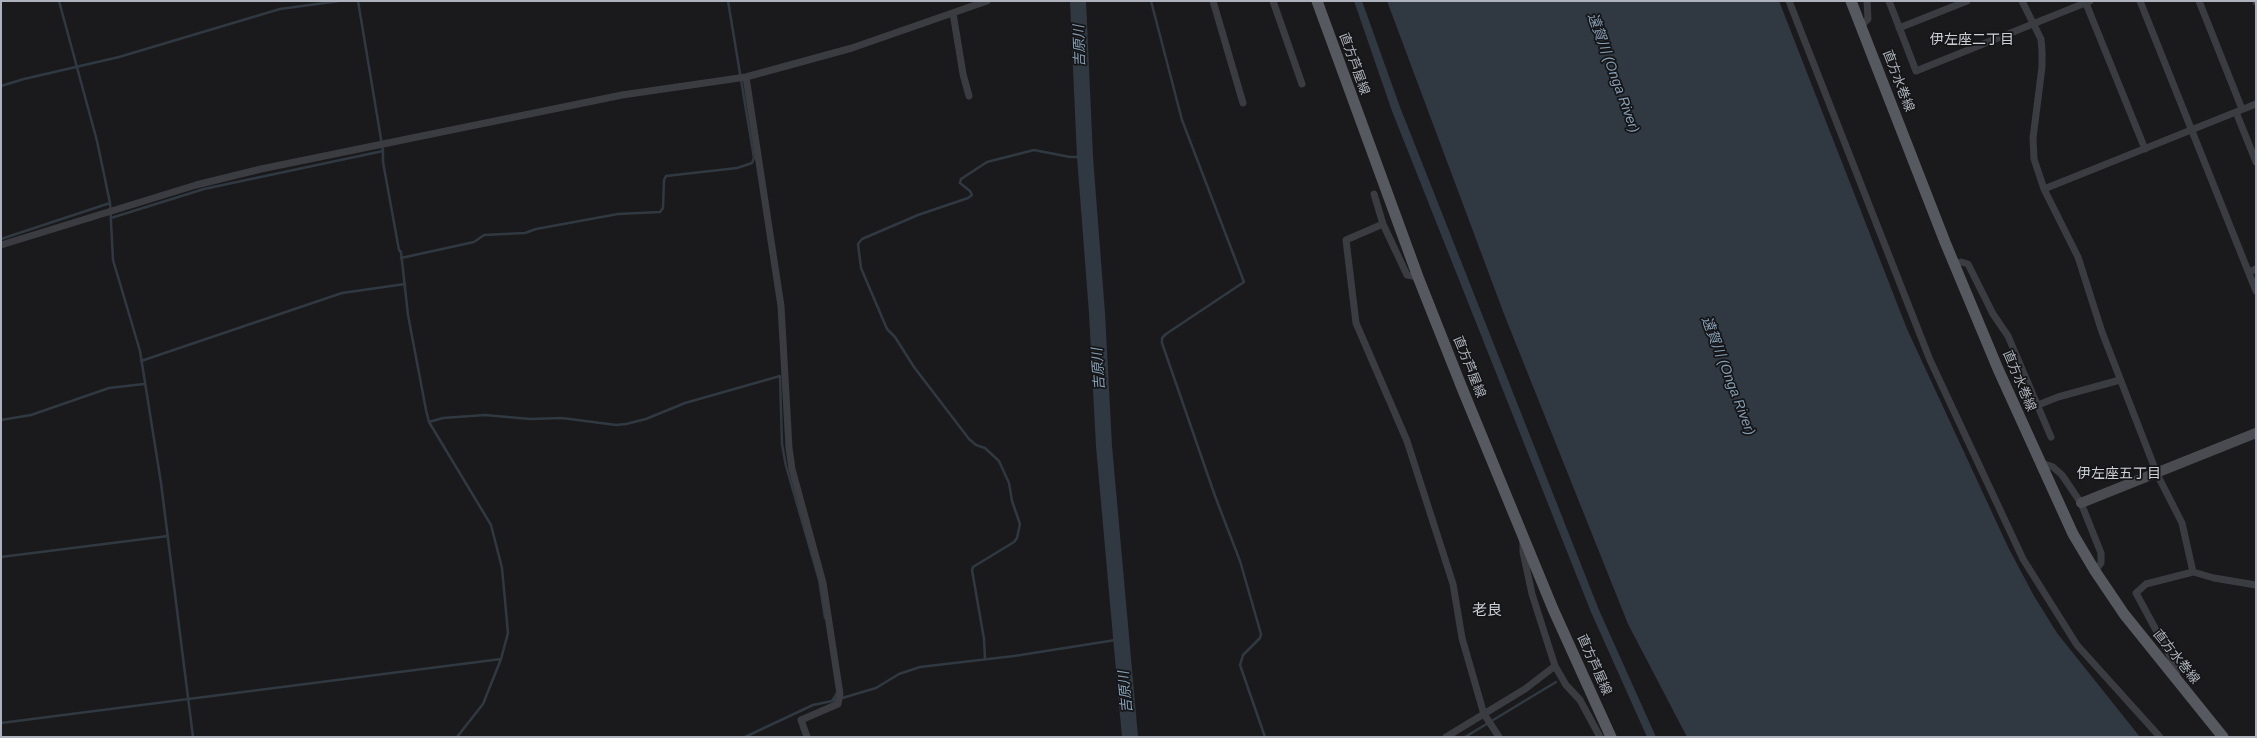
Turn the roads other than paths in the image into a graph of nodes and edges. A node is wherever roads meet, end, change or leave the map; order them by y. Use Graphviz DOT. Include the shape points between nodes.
graph roads {
  1 [pos="988,1"];
  2 [pos="1213,1"];
  3 [pos="1273,1"];
  4 [pos="1310,1"];
  5 [pos="1789,1"];
  6 [pos="1851,1"];
  7 [pos="1867,1"];
  8 [pos="1889,1"];
  9 [pos="1967,1"];
  10 [pos="2022,1"];
  11 [pos="2140,1"];
  12 [pos="2199,1"];
  13 [pos="2087,2"];
  14 [pos="1318,5"];
  15 [pos="953,13"];
  16 [pos="2034,24"];
  17 [pos="1862,25"];
  18 [pos="1899,28"];
  19 [pos="746,77"];
  20 [pos="1302,84"];
  21 [pos="969,96"];
  22 [pos="1243,103"];
  23 [pos="2256,104"];
  24 [pos="2239,111"];
  25 [pos="2192,130"];
  26 [pos="2144,148"];
  27 [pos="2256,162"];
  28 [pos="2044,189"];
  29 [pos="1374,194"];
  30 [pos="1383,224"];
  31 [pos="1,245"];
  32 [pos="1955,264"];
  33 [pos="2256,269"];
  34 [pos="2248,272"];
  35 [pos="1418,277"];
  36 [pos="2256,291"];
  37 [pos="2120,380"];
  38 [pos="2038,405"];
  39 [pos="2256,433"];
  40 [pos="2051,438"];
  41 [pos="2039,462"];
  42 [pos="2157,474"];
  43 [pos="2081,504"];
  44 [pos="1524,539"];
  45 [pos="2095,571"];
  46 [pos="2193,572"];
  47 [pos="2256,585"];
  48 [pos="1555,666"];
  49 [pos="2177,680"];
  50 [pos="1484,714"];
  51 [pos="807,737"];
  52 [pos="1446,737"];
  53 [pos="1499,737"];
  54 [pos="1600,737"];
  55 [pos="1611,737"];
  56 [pos="2160,737"];
  57 [pos="2224,737"];
  1 -- 15 [label="street"];
  2 -- 22 [label="street"];
  3 -- 20 [label="street"];
  4 -- 14 [label="street" via="1315,7"];
  5 -- 56 [label="street" via="1930,360 2022,558 2077,645"];
  6 -- 17 [label="main road, 直方水巻線"];
  7 -- 17 [label="street" via="1868,19"];
  8 -- 18 [label="street"];
  9 -- 18 [label="street"];
  10 -- 16 [label="street"];
  11 -- 25 [label="street"];
  12 -- 24 [label="street"];
  13 -- 16 [label="street"];
  13 -- 26 [label="street"];
  14 -- 35 [label="main road, 直方芦屋線"];
  15 -- 19 [label="street" via="852,48"];
  15 -- 21 [label="street"];
  16 -- 18 [label="street" via="1916,71"];
  16 -- 28 [label="street" via="2041,39 2042,67 2033,138 2034,159"];
  17 -- 32 [label="main road, 直方水巻線"];
  19 -- 31 [label="street" via="622,95 261,169 196,185"];
  19 -- 51 [label="street" via="781,306 791,462 823,583 840,694 838,704 801,720"];
  23 -- 24 [label="street"];
  24 -- 25 [label="street"];
  24 -- 27 [label="street"];
  25 -- 26 [label="street"];
  25 -- 34 [label="street"];
  26 -- 28 [label="street"];
  28 -- 37 [label="street" via="2078,257"];
  29 -- 30 [label="street"];
  30 -- 35 [label="street" via="1407,275"];
  30 -- 50 [label="street" via="1346,240 1356,323 1407,442 1453,584 1462,638"];
  32 -- 38 [label="street" via="1968,264 1993,314 2008,336"];
  32 -- 41 [label="main road, 直方水巻線"];
  33 -- 34 [label="street"];
  34 -- 36 [label="street"];
  35 -- 44 [label="main road, 直方芦屋線"];
  37 -- 38 [label="street"];
  37 -- 42 [label="street"];
  38 -- 40 [label="street"];
  39 -- 42 [label="street"];
  41 -- 43 [label="street" via="2053,467 2062,475"];
  41 -- 45 [label="main road, 直方水巻線" via="2073,534"];
  42 -- 43 [label="street"];
  42 -- 46 [label="street" via="2182,523"];
  43 -- 45 [label="street" via="2101,553 2101,563"];
  44 -- 48 [label="street" via="1523,552 1532,594"];
  44 -- 55 [label="main road, 直方芦屋線"];
  45 -- 49 [label="main road, 直方水巻線" via="2124,614"];
  46 -- 47 [label="street"];
  46 -- 49 [label="street" via="2146,584 2136,593 2176,667"];
  48 -- 50 [label="street"];
  48 -- 54 [label="street" via="1566,685 1580,700"];
  49 -- 57 [label="main road, 直方水巻線"];
  50 -- 52 [label="street"];
  50 -- 53 [label="street"];
}
